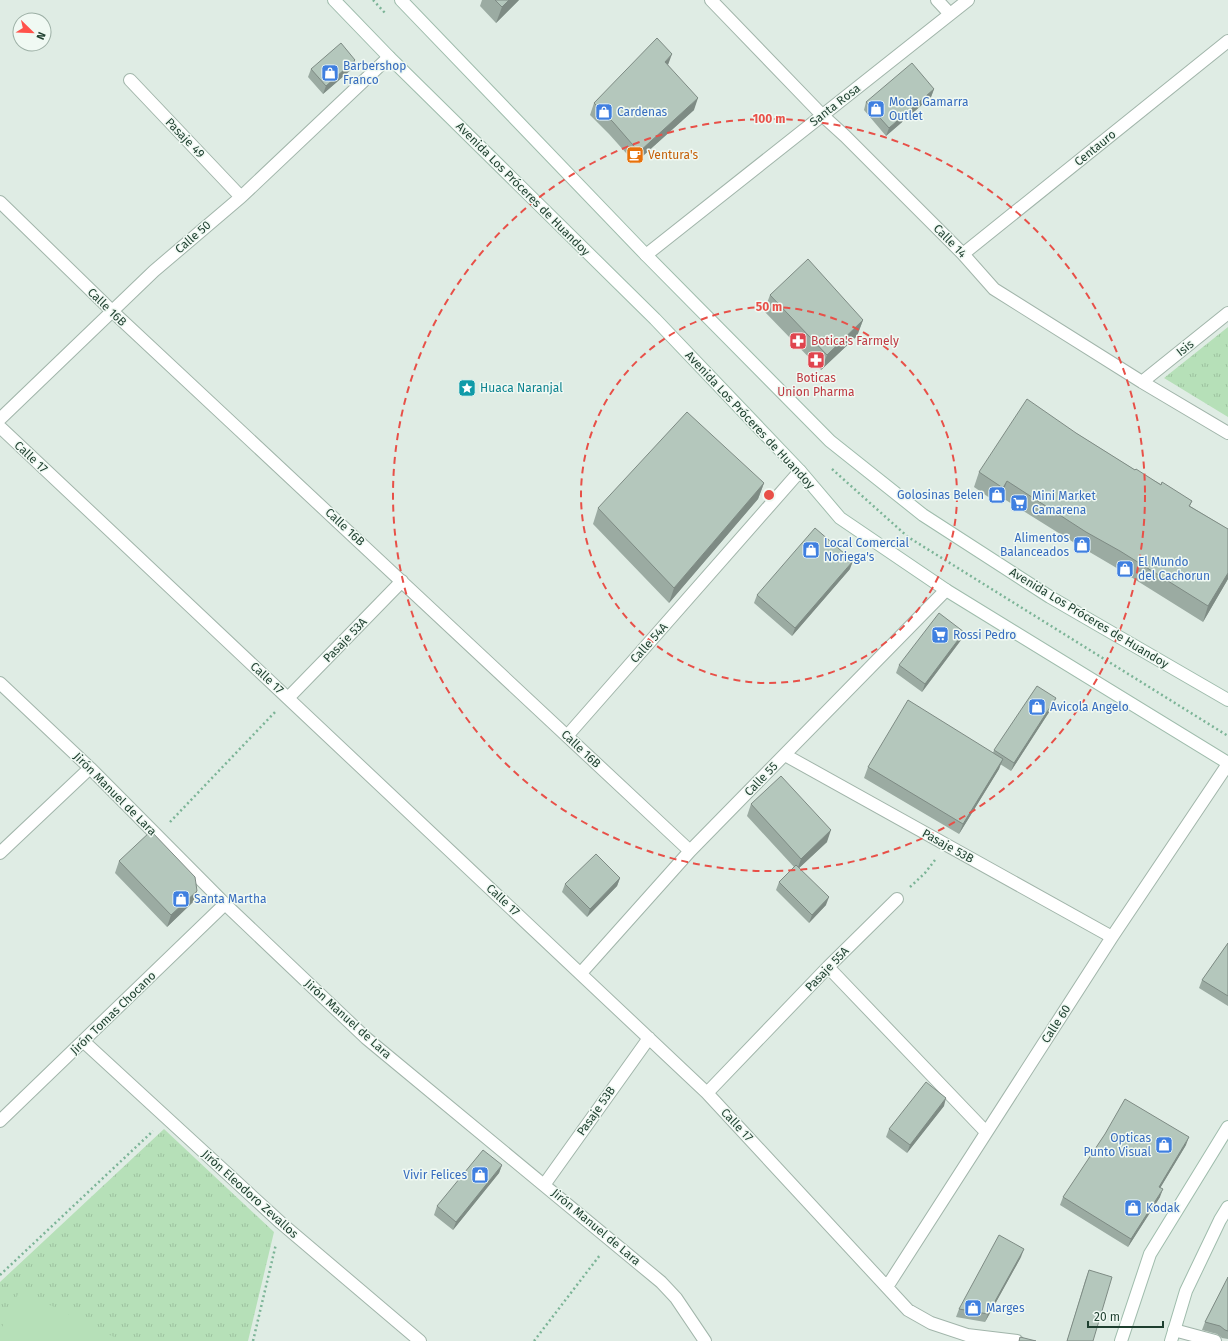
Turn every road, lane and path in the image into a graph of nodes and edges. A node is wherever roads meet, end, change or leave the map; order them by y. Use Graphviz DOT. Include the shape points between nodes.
graph roads {
  1 [pos="334,0"];
  2 [pos="401,0"];
  3 [pos="711,0"];
  4 [pos="937,0"];
  5 [pos="968,0"];
  6 [pos="950,14"];
  7 [pos="1228,41"];
  8 [pos="389,58"];
  9 [pos="130,80"];
  10 [pos="822,116"];
  11 [pos="241,197"];
  12 [pos="0,202"];
  13 [pos="963,254"];
  14 [pos="646,255"];
  15 [pos="112,311"];
  16 [pos="1228,313"];
  17 [pos="1142,382"];
  18 [pos="0,420"];
  19 [pos="0,427"];
  20 [pos="1228,433"];
  21 [pos="800,472"];
  22 [pos="402,581"];
  23 [pos="946,590"];
  24 [pos="0,683"];
  25 [pos="288,698"];
  26 [pos="1228,700"];
  27 [pos="567,736"];
  28 [pos="785,755"];
  29 [pos="1228,763"];
  30 [pos="90,768"];
  31 [pos="157,835"];
  32 [pos="941,842"];
  33 [pos="690,851"];
  34 [pos="0,853"];
  35 [pos="897,899"];
  36 [pos="225,904"];
  37 [pos="1112,937"];
  38 [pos="828,967"];
  39 [pos="581,973"];
  40 [pos="649,1038"];
  41 [pos="83,1041"];
  42 [pos="707,1093"];
  43 [pos="166,1118"];
  44 [pos="0,1121"];
  45 [pos="1228,1127"];
  46 [pos="986,1132"];
  47 [pos="544,1185"];
  48 [pos="1228,1207"];
  49 [pos="281,1223"];
  50 [pos="612,1241"];
  51 [pos="0,1275"];
  52 [pos="887,1287"];
  53 [pos="1172,1335"];
  54 [pos="253,1341"];
  55 [pos="420,1341"];
  56 [pos="534,1341"];
  57 [pos="705,1341"];
  58 [pos="1017,1341"];
  59 [pos="1121,1341"];
  60 [pos="1215,1341"];
  1 -- 8 [label="street, Avenida Los Próceres de Huandoy"];
  2 -- 14 [label="street, Avenida Los Próceres de Huandoy"];
  3 -- 10 [label="street, Calle 14"];
  4 -- 6 [label="street"];
  5 -- 6 [label="street, Santa Rosa"];
  6 -- 10 [label="street, Santa Rosa"];
  7 -- 13 [label="street, Centauro"];
  8 -- 11 [label="street, Calle 50"];
  8 -- 21 [label="street, Avenida Los Próceres de Huandoy" via="655,319"];
  9 -- 11 [label="street, Pasaje 49"];
  10 -- 13 [label="street, Calle 14"];
  10 -- 14 [label="street, Santa Rosa"];
  11 -- 15 [label="street, Calle 50" via="154,271"];
  12 -- 15 [label="street, Calle 16B"];
  13 -- 17 [label="street, Calle 14" via="994,289"];
  14 -- 26 [label="street, Avenida Los Próceres de Huandoy" via="830,441 923,515 1050,597"];
  15 -- 18 [label="street, Calle 50"];
  15 -- 22 [label="street, Calle 16B"];
  16 -- 17 [label="street, Isis"];
  17 -- 20 [label="street, Calle 14"];
  19 -- 25 [label="street, Calle 17"];
  21 -- 23 [label="street, Avenida Los Próceres de Huandoy" via="840,518"];
  21 -- 27 [label="street, Calle 54A"];
  22 -- 25 [label="street, Pasaje 53A"];
  22 -- 27 [label="street, Calle 16B"];
  23 -- 28 [label="street, Calle 55"];
  23 -- 29 [label="street, Avenida Los Próceres de Huandoy"];
  24 -- 30 [label="street, Jirón Manuel de Lara"];
  25 -- 31 [label="path"];
  25 -- 39 [label="street, Calle 17"];
  27 -- 33 [label="street, Calle 16B"];
  28 -- 32 [label="street, Pasaje 53B"];
  28 -- 33 [label="street, Calle 55"];
  29 -- 37 [label="street, Calle 60"];
  30 -- 31 [label="street, Jirón Manuel de Lara"];
  30 -- 34 [label="street"];
  31 -- 36 [label="street, Jirón Manuel de Lara"];
  32 -- 35 [label="path" via="935,860 925,873"];
  32 -- 37 [label="street, Pasaje 53B"];
  33 -- 39 [label="street, Calle 55"];
  35 -- 38 [label="street, Pasaje 55A"];
  36 -- 41 [label="street, Jirón Tomas Chocano"];
  36 -- 47 [label="street, Jirón Manuel de Lara" via="366,1038"];
  37 -- 46 [label="street, Calle 60"];
  38 -- 42 [label="street, Pasaje 55A"];
  38 -- 46 [label="street"];
  39 -- 40 [label="street, Calle 17"];
  40 -- 42 [label="street, Calle 17"];
  40 -- 47 [label="street, Pasaje 53B"];
  41 -- 43 [label="street, Jirón Eleodoro Zevallos"];
  41 -- 44 [label="street, Jirón Tomas Chocano"];
  42 -- 52 [label="street, Calle 17"];
  43 -- 49 [label="street, Jirón Eleodoro Zevallos"];
  43 -- 51 [label="path"];
  45 -- 59 [label="street" via="1150,1254"];
  46 -- 52 [label="street, Calle 60"];
  47 -- 50 [label="street, Jirón Manuel de Lara"];
  48 -- 53 [label="street" via="1186,1291"];
  49 -- 54 [label="path"];
  49 -- 55 [label="street, Jirón Eleodoro Zevallos"];
  50 -- 56 [label="path"];
  50 -- 57 [label="street, Jirón Manuel de Lara" via="676,1298"];
  52 -- 58 [label="street, Calle 17" via="908,1310 931,1323 967,1335"];
  53 -- 60 [label="street"];
}
